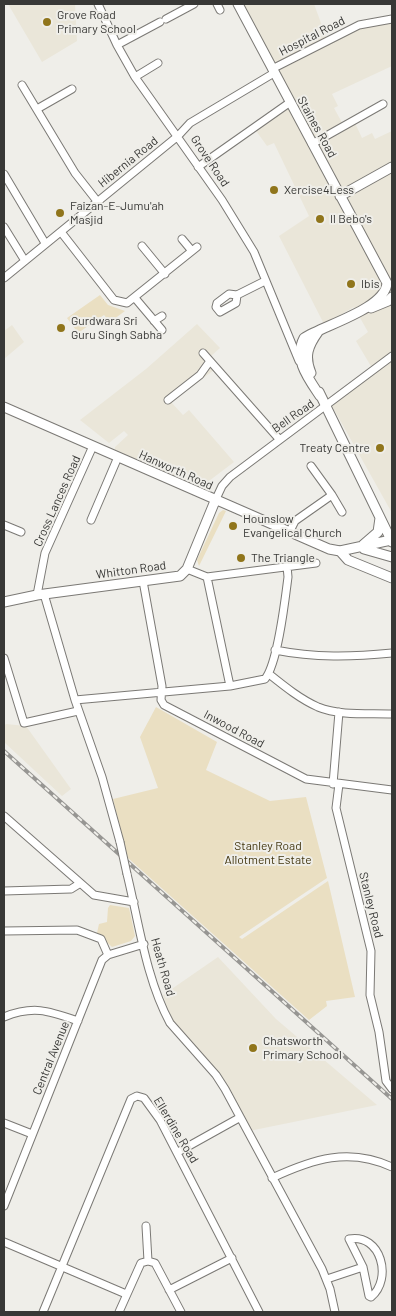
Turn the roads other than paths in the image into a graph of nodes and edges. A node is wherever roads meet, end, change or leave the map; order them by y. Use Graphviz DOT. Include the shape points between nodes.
graph roads {
  1 [pos="98,4"];
  2 [pos="194,4"];
  3 [pos="238,4"];
  4 [pos="392,19"];
  5 [pos="117,46"];
  6 [pos="158,63"];
  7 [pos="273,71"];
  8 [pos="135,77"];
  9 [pos="22,85"];
  10 [pos="72,89"];
  11 [pos="290,103"];
  12 [pos="383,104"];
  13 [pos="37,109"];
  14 [pos="178,136"];
  15 [pos="312,144"];
  16 [pos="198,167"];
  17 [pos="392,167"];
  18 [pos="4,174"];
  19 [pos="340,196"];
  20 [pos="98,201"];
  21 [pos="4,227"];
  22 [pos="61,232"];
  23 [pos="182,239"];
  24 [pos="45,243"];
  25 [pos="142,246"];
  26 [pos="25,261"];
  27 [pos="377,261"];
  28 [pos="165,274"];
  29 [pos="4,278"];
  30 [pos="392,280"];
  31 [pos="265,282"];
  32 [pos="236,295"];
  33 [pos="392,297"];
  34 [pos="135,298"];
  35 [pos="355,313"];
  36 [pos="162,316"];
  37 [pos="154,321"];
  38 [pos="162,330"];
  39 [pos="320,330"];
  40 [pos="289,340"];
  41 [pos="300,346"];
  42 [pos="203,353"];
  43 [pos="392,356"];
  44 [pos="210,361"];
  45 [pos="303,368"];
  46 [pos="320,396"];
  47 [pos="168,400"];
  48 [pos="4,407"];
  49 [pos="326,407"];
  50 [pos="279,440"];
  51 [pos="93,446"];
  52 [pos="118,457"];
  53 [pos="312,466"];
  54 [pos="332,495"];
  55 [pos="215,501"];
  56 [pos="342,512"];
  57 [pos="379,515"];
  58 [pos="91,520"];
  59 [pos="4,525"];
  60 [pos="21,532"];
  61 [pos="289,533"];
  62 [pos="392,542"];
  63 [pos="360,549"];
  64 [pos="340,551"];
  65 [pos="392,557"];
  66 [pos="316,563"];
  67 [pos="287,566"];
  68 [pos="188,568"];
  69 [pos="207,577"];
  70 [pos="392,578"];
  71 [pos="143,581"];
  72 [pos="40,595"];
  73 [pos="4,602"];
  74 [pos="275,650"];
  75 [pos="392,653"];
  76 [pos="4,658"];
  77 [pos="268,674"];
  78 [pos="230,686"];
  79 [pos="161,692"];
  80 [pos="75,700"];
  81 [pos="78,711"];
  82 [pos="339,712"];
  83 [pos="392,714"];
  84 [pos="336,784"];
  85 [pos="392,790"];
  86 [pos="4,816"];
  87 [pos="79,884"];
  88 [pos="4,891"];
  89 [pos="134,902"];
  90 [pos="4,931"];
  91 [pos="144,944"];
  92 [pos="108,955"];
  93 [pos="4,1017"];
  94 [pos="78,1021"];
  95 [pos="392,1089"];
  96 [pos="240,1118"];
  97 [pos="4,1123"];
  98 [pos="32,1134"];
  99 [pos="178,1152"];
  100 [pos="392,1167"];
  101 [pos="272,1178"];
  102 [pos="4,1206"];
  103 [pos="146,1226"];
  104 [pos="4,1242"];
  105 [pos="232,1258"];
  106 [pos="148,1261"];
  107 [pos="62,1267"];
  108 [pos="363,1267"];
  109 [pos="327,1279"];
  110 [pos="169,1290"];
  111 [pos="126,1294"];
  112 [pos="43,1312"];
  113 [pos="119,1312"];
  114 [pos="181,1312"];
  115 [pos="259,1312"];
  116 [pos="335,1312"];
  1 -- 5 [label="street, Grove Road"];
  2 -- 5 [label="street"];
  3 -- 7 [label="main road, Staines Road"];
  4 -- 7 [label="street, Hospital Road" via="359,25"];
  5 -- 8 [label="street, Grove Road"];
  6 -- 8 [label="street"];
  7 -- 11 [label="main road, Staines Road"];
  7 -- 14 [label="street, Hibernia Road" via="190,124"];
  8 -- 14 [label="street, Grove Road"];
  9 -- 13 [label="street"];
  10 -- 13 [label="street"];
  11 -- 15 [label="main road, Staines Road"];
  11 -- 16 [label="street"];
  12 -- 15 [label="street"];
  13 -- 20 [label="street" via="76,173"];
  14 -- 16 [label="street, Grove Road"];
  14 -- 20 [label="street, Hibernia Road"];
  15 -- 19 [label="main road, Staines Road"];
  16 -- 31 [label="street, Grove Road" via="254,252"];
  17 -- 19 [label="main road"];
  18 -- 24 [label="street"];
  19 -- 27 [label="main road, Staines Road"];
  20 -- 22 [label="street, Hibernia Road"];
  21 -- 26 [label="street"];
  22 -- 24 [label="street, Hibernia Road"];
  22 -- 34 [label="street" via="114,300 127,302"];
  23 -- 28 [label="street" via="194,249"];
  24 -- 26 [label="street, Hibernia Road"];
  25 -- 28 [label="street" via="144,256"];
  26 -- 29 [label="street, Hibernia Road"];
  27 -- 30 [label="main road, Staines Road"];
  27 -- 35 [label="main road, Staines Road" via="386,280 385,292"];
  28 -- 34 [label="street"];
  31 -- 32 [label="street"];
  31 -- 40 [label="street, Grove Road"];
  33 -- 35 [label="main road, Staines Road"];
  34 -- 37 [label="street"];
  35 -- 39 [label="main road, Staines Road"];
  36 -- 37 [label="street"];
  37 -- 38 [label="street"];
  39 -- 41 [label="main road, Staines Road" via="304,338"];
  39 -- 46 [label="main road" via="310,344 307,361"];
  40 -- 41 [label="street"];
  40 -- 45 [label="street, Grove Road"];
  41 -- 45 [label="main road"];
  42 -- 44 [label="street"];
  43 -- 49 [label="street, Bell Road"];
  44 -- 47 [label="street" via="200,375"];
  44 -- 50 [label="street"];
  45 -- 46 [label="main road"];
  46 -- 49 [label="main road"];
  48 -- 51 [label="main road, Hanworth Road"];
  49 -- 50 [label="street, Bell Road"];
  49 -- 57 [label="main road"];
  50 -- 55 [label="street, Bell Road" via="230,478"];
  51 -- 52 [label="main road, Hanworth Road"];
  51 -- 72 [label="street, Cross Lances Road" via="45,553"];
  52 -- 55 [label="main road, Hanworth Road"];
  52 -- 58 [label="street"];
  53 -- 54 [label="street"];
  54 -- 56 [label="street"];
  54 -- 61 [label="street" via="295,521"];
  55 -- 61 [label="main road, Hanworth Road"];
  55 -- 68 [label="main road"];
  57 -- 62 [label="main road"];
  57 -- 63 [label="main road" via="378,532"];
  59 -- 60 [label="street"];
  61 -- 64 [label="main road, Hanworth Road"];
  62 -- 63 [label="main road, Hanworth Road"];
  63 -- 64 [label="main road, Hanworth Road"];
  63 -- 65 [label="main road, Hanworth Road"];
  64 -- 70 [label="main road, Hanworth Road" via="348,560"];
  66 -- 67 [label="street"];
  67 -- 69 [label="street"];
  67 -- 74 [label="street" via="286,594"];
  68 -- 69 [label="street"];
  68 -- 71 [label="main road, Whitton Road" via="180,576"];
  69 -- 78 [label="street"];
  71 -- 72 [label="main road, Whitton Road"];
  71 -- 79 [label="street"];
  72 -- 73 [label="main road, Whitton Road"];
  72 -- 80 [label="street, Heath Road"];
  74 -- 75 [label="street" via="298,655 342,657"];
  74 -- 77 [label="street"];
  76 -- 81 [label="street" via="24,723"];
  77 -- 78 [label="street" via="260,681"];
  77 -- 82 [label="street" via="320,708"];
  78 -- 79 [label="street"];
  79 -- 80 [label="street"];
  79 -- 84 [label="street, Inwood Road" via="164,705 306,779"];
  80 -- 81 [label="street, Heath Road"];
  81 -- 89 [label="street, Heath Road, bridge" via="102,777"];
  82 -- 83 [label="street"];
  82 -- 84 [label="street, Stanley Road"];
  84 -- 85 [label="street, Inwood Road"];
  84 -- 95 [label="street, Stanley Road" via="336,808 371,951 370,995 386,1081"];
  86 -- 87 [label="street"];
  87 -- 88 [label="street" via="70,889"];
  87 -- 89 [label="street" via="94,895"];
  89 -- 91 [label="street, Heath Road"];
  90 -- 92 [label="street" via="77,930 100,939"];
  91 -- 92 [label="street"];
  91 -- 96 [label="street, Heath Road" via="165,1014 216,1075"];
  92 -- 94 [label="street, Central Avenue" via="102,960"];
  93 -- 94 [label="street" via="31,1009 48,1010"];
  94 -- 98 [label="street, Central Avenue"];
  96 -- 99 [label="street"];
  96 -- 101 [label="street, Heath Road"];
  97 -- 98 [label="street"];
  98 -- 102 [label="street, Central Avenue"];
  99 -- 105 [label="street, Ellerdine Road"];
  99 -- 107 [label="street, Ellerdine Road" via="144,1098 137,1096 131,1099"];
  100 -- 101 [label="street" via="359,1156 338,1157 306,1163"];
  101 -- 109 [label="street, Heath Road"];
  103 -- 106 [label="street"];
  104 -- 107 [label="street"];
  105 -- 110 [label="street"];
  105 -- 115 [label="street, Ellerdine Road"];
  106 -- 110 [label="street" via="155,1263"];
  106 -- 111 [label="street" via="140,1263"];
  107 -- 111 [label="street"];
  107 -- 112 [label="street, Ellerdine Road"];
  108 -- 108 [label="street" via="371,1297 381,1285 381,1260 368,1243 348,1239"];
  108 -- 109 [label="street"];
  109 -- 116 [label="street, Heath Road"];
  110 -- 114 [label="street"];
  111 -- 113 [label="street"];
}
